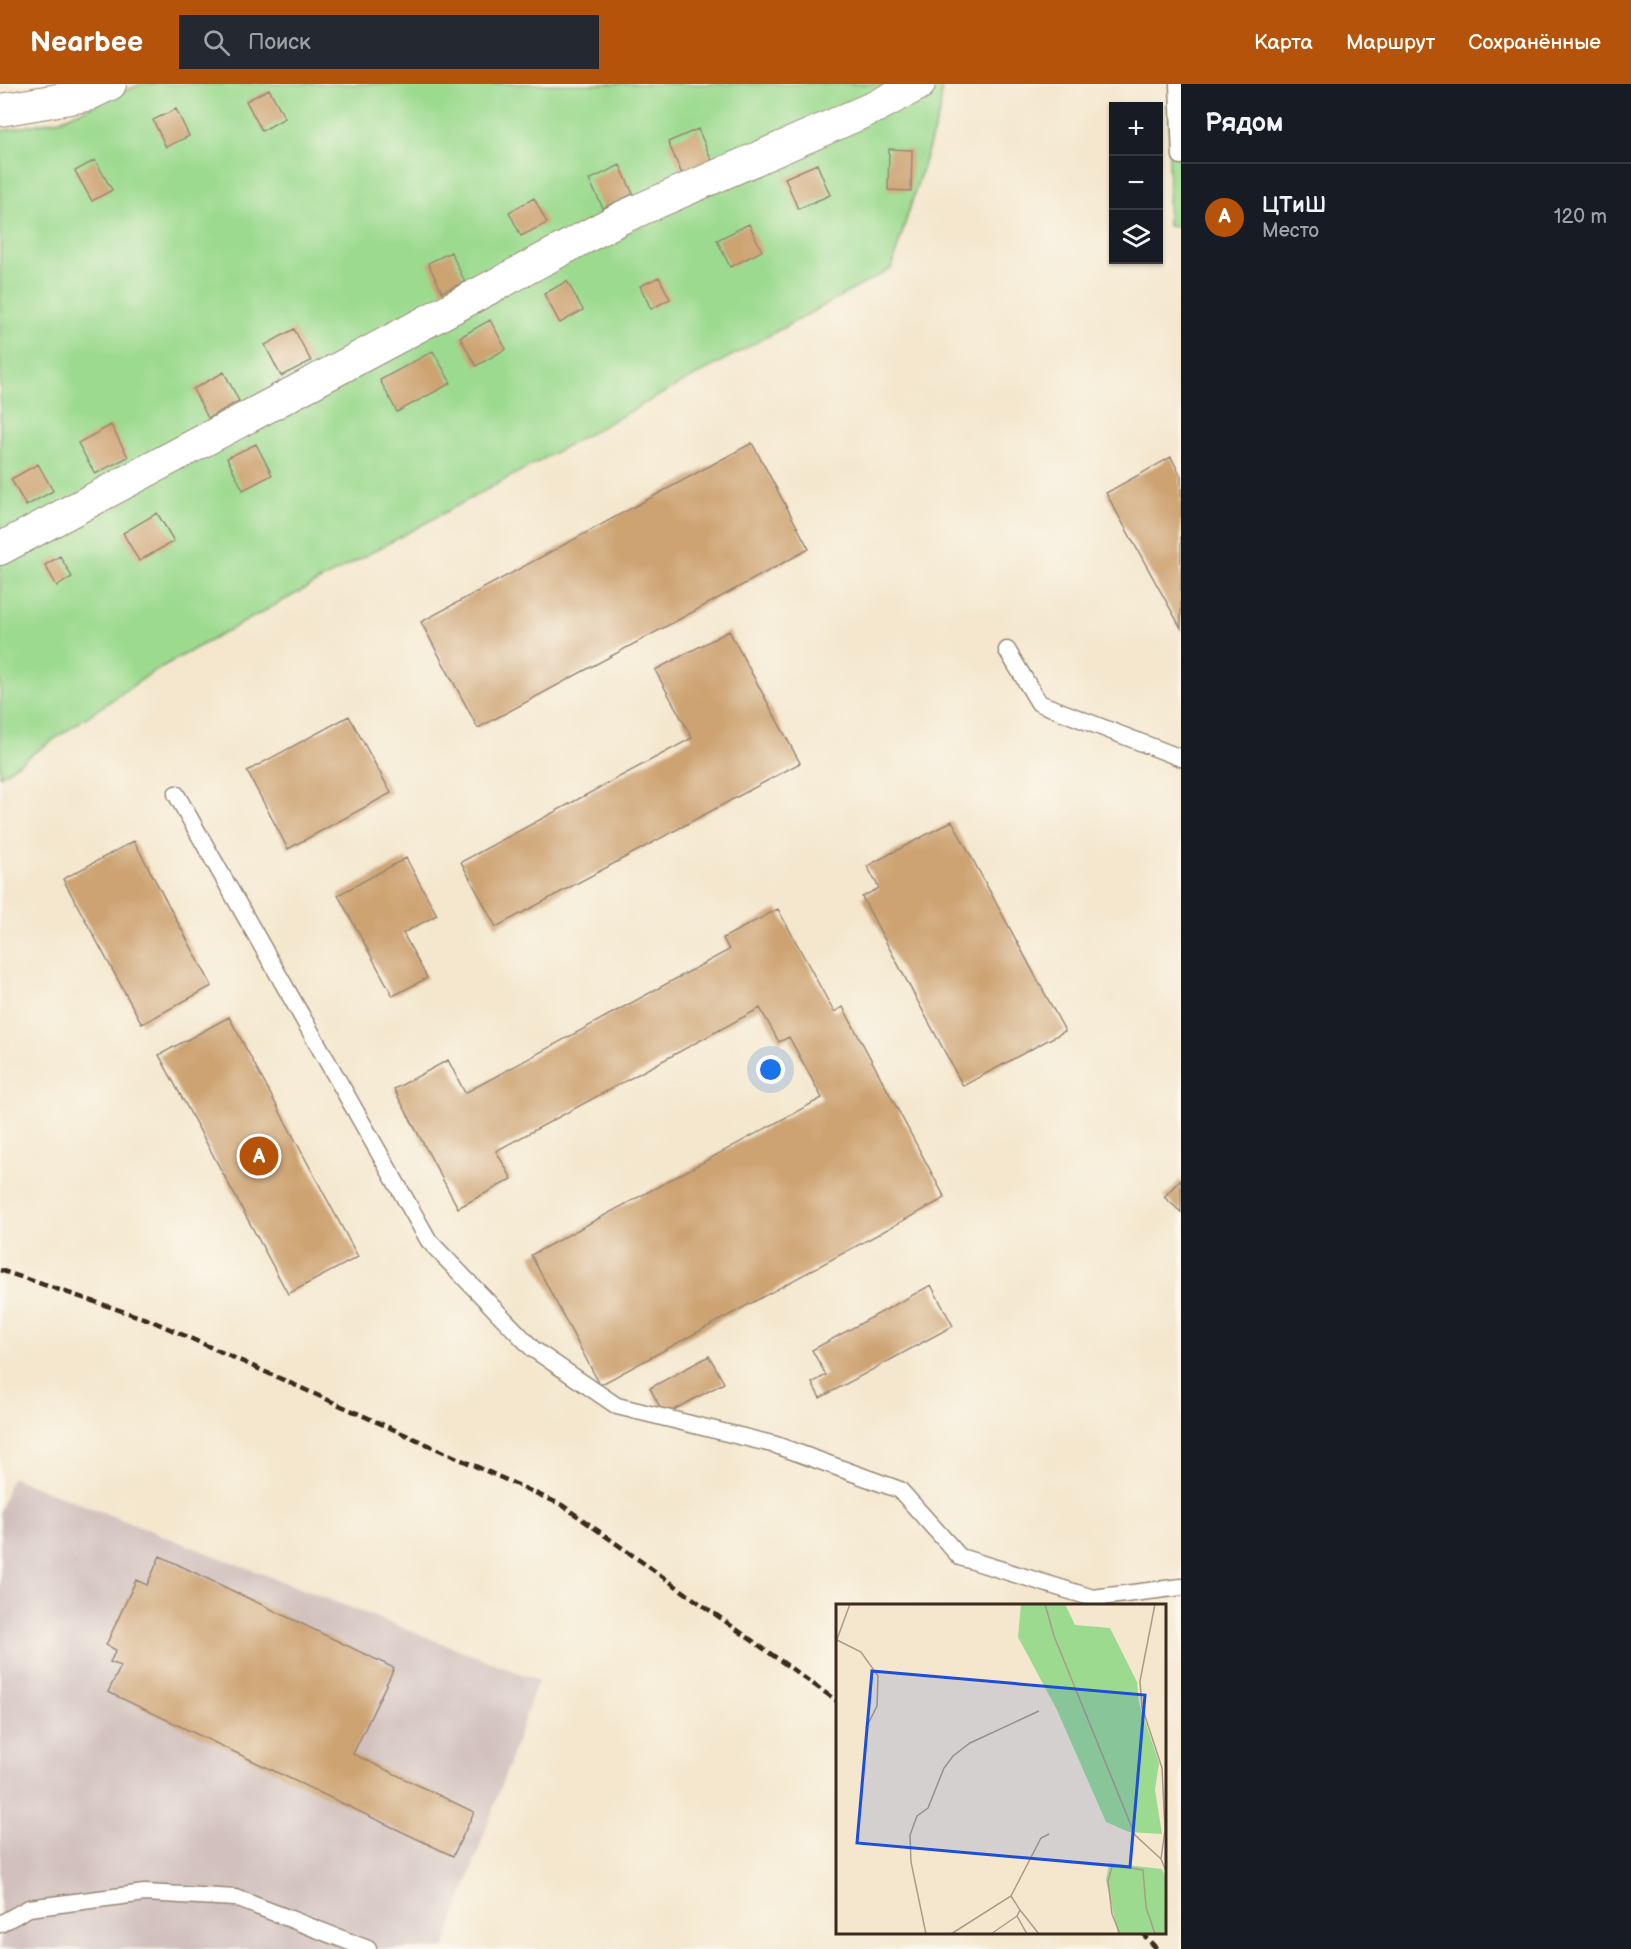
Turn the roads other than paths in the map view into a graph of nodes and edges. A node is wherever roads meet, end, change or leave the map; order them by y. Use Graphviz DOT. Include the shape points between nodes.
graph roads {
  1 [pos="110,84"];
  2 [pos="919,84"];
  3 [pos="1178,84"];
  4 [pos="0,110"];
  5 [pos="1181,156"];
  6 [pos="0,549"];
  7 [pos="1007,650"];
  8 [pos="1181,758"];
  9 [pos="176,794"];
  10 [pos="1181,1587"];
  11 [pos="0,1924"];
  12 [pos="368,1949"];
  1 -- 4 [label="street" via="87,95"];
  2 -- 6 [label="street" via="623,217"];
  3 -- 5 [label="lane"];
  7 -- 8 [label="lane" via="1039,703"];
  9 -- 10 [label="lane" via="429,1241 533,1349 617,1406 776,1445 900,1490 960,1557 1093,1598"];
  11 -- 12 [label="lane" via="28,1908 145,1893 236,1898"];
}
